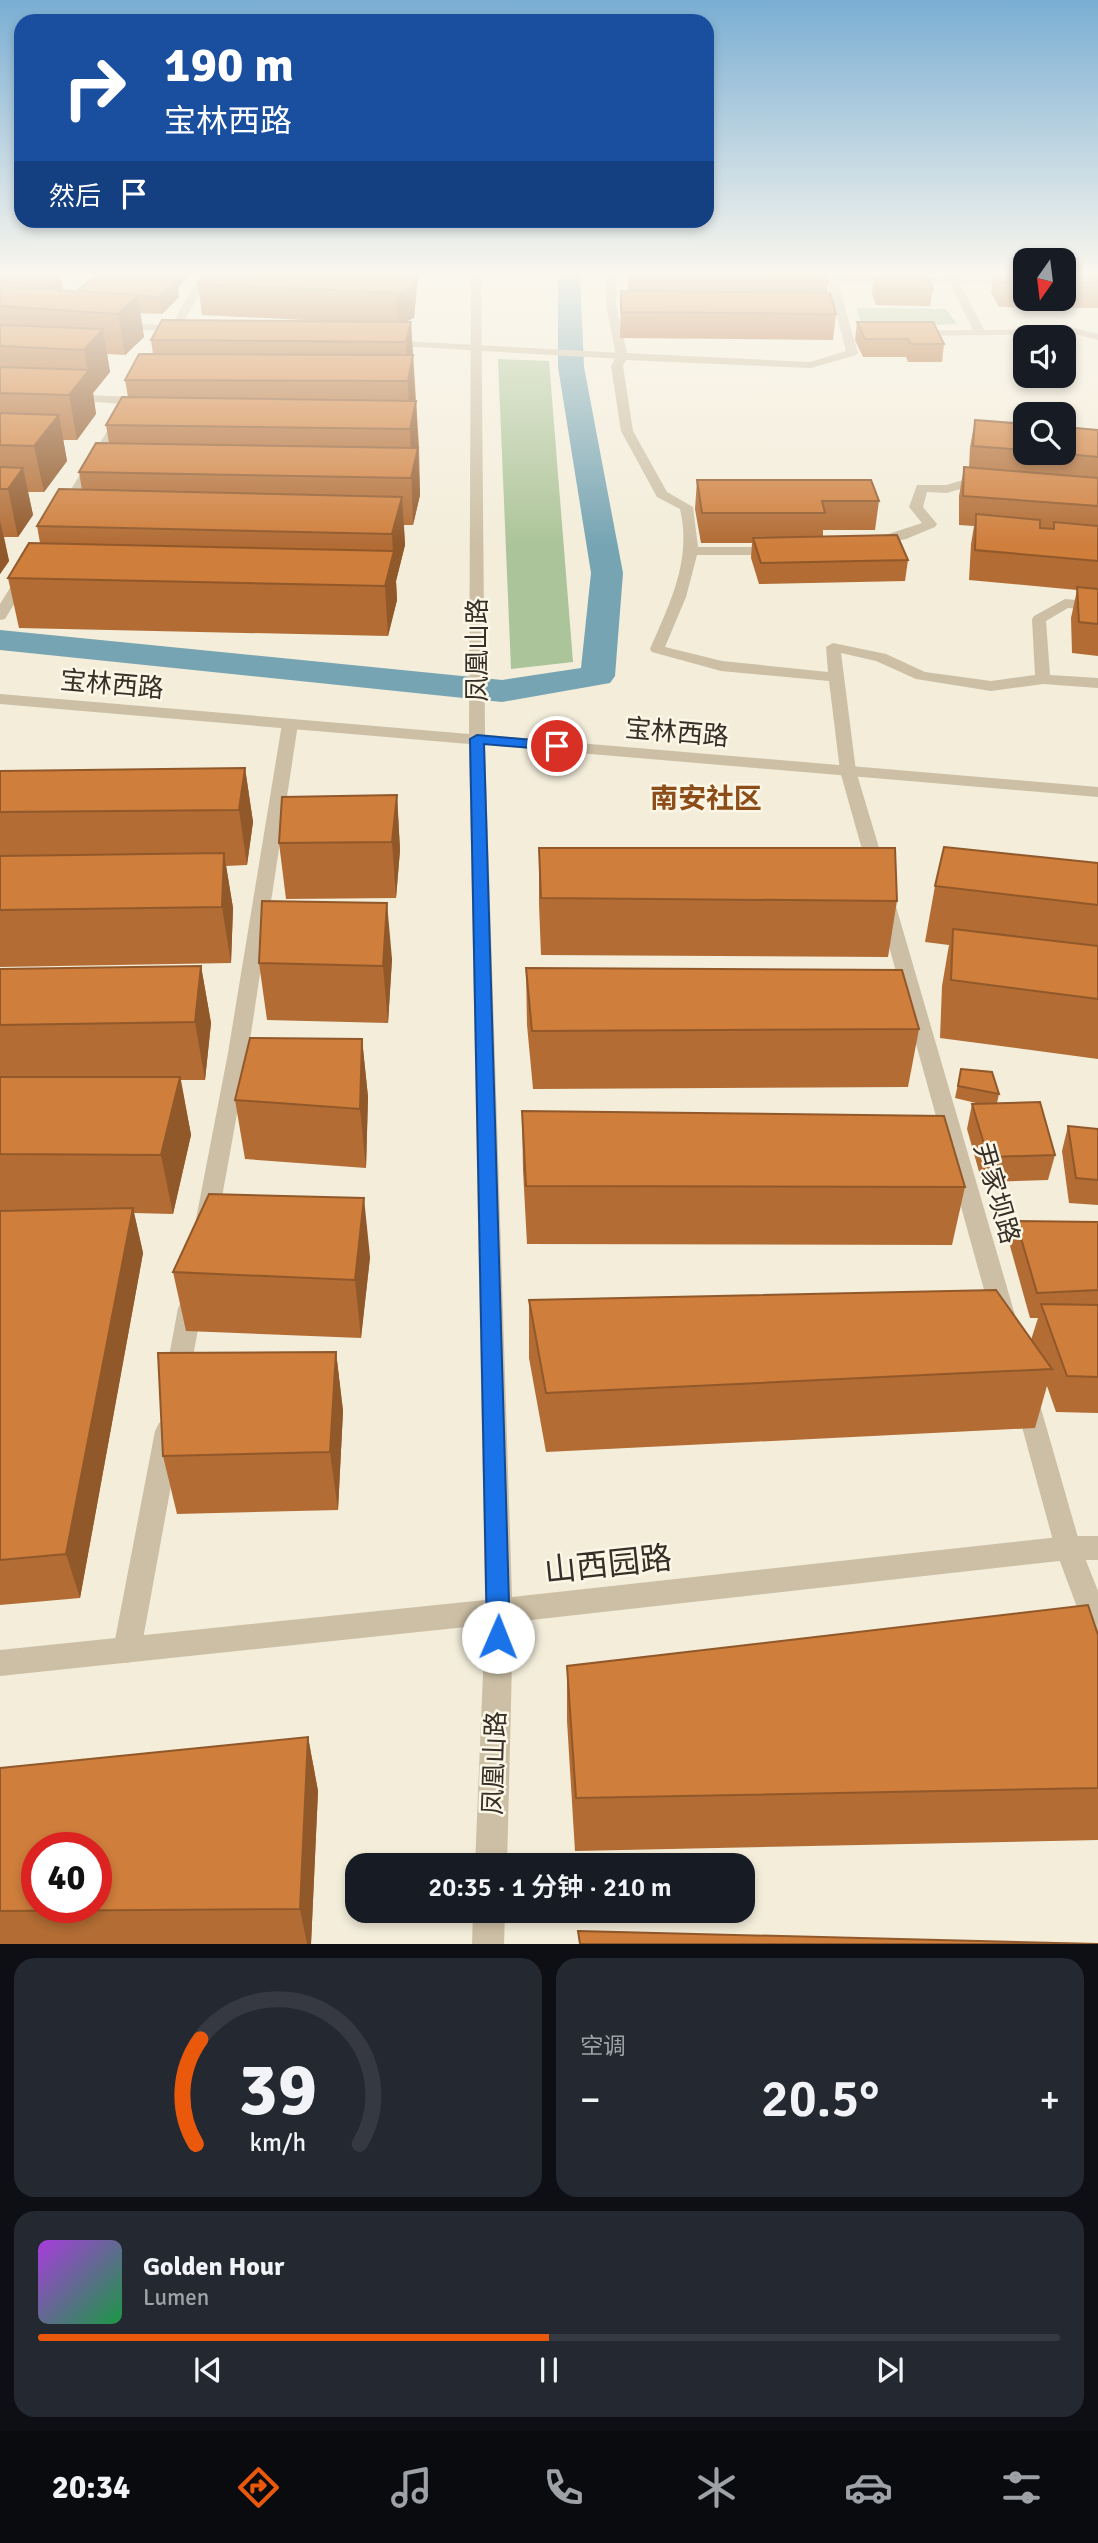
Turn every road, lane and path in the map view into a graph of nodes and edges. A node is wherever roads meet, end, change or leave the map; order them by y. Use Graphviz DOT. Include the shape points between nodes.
graph roads {
  1 [pos="476,365"];
  2 [pos="618,365"];
  3 [pos="53,397"];
  4 [pos="1004,482"];
  5 [pos="58,520"];
  6 [pos="864,542"];
  7 [pos="691,551"];
  8 [pos="788,551"];
  9 [pos="29,568"];
  10 [pos="1098,606"];
  11 [pos="0,616"];
  12 [pos="836,677"];
  13 [pos="1043,679"];
  14 [pos="1098,682"];
  15 [pos="0,699"];
  16 [pos="290,723"];
  17 [pos="477,739"];
  18 [pos="849,771"];
  19 [pos="1098,792"];
  20 [pos="203,1238"];
  21 [pos="193,1291"];
  22 [pos="1008,1334"];
  23 [pos="1023,1388"];
  24 [pos="1068,1548"];
  25 [pos="1098,1548"];
  26 [pos="499,1611"];
  27 [pos="1098,1628"];
  28 [pos="127,1650"];
  29 [pos="0,1663"];
  30 [pos="491,1853"];
  31 [pos="489,1923"];
  32 [pos="488,1944"];
  1 -- 17 [label="street, 凤凰山路"];
  2 -- 7 [label="street" via="626,431 662,494 686,507"];
  3 -- 5 [label="street" via="135,396"];
  4 -- 6 [label="street" via="977,480 947,489 922,488 916,507 930,524 901,536"];
  7 -- 8 [label="street"];
  7 -- 12 [label="street" via="686,582 657,649 721,666"];
  9 -- 11 [label="street"];
  10 -- 13 [label="street" via="1065,603 1039,619"];
  12 -- 13 [label="street, 尹家坝路" via="833,647 881,657 922,676 991,686"];
  12 -- 18 [label="street, 尹家坝路"];
  13 -- 14 [label="lane"];
  15 -- 16 [label="street, 宝林西路"];
  16 -- 17 [label="street, 宝林西路"];
  16 -- 20 [label="street"];
  17 -- 18 [label="street, 宝林西路"];
  17 -- 26 [label="street, 凤凰山路"];
  18 -- 19 [label="street, 宝林西路"];
  18 -- 22 [label="street, 尹家坝路"];
  21 -- 28 [label="street"];
  23 -- 24 [label="street"];
  24 -- 25 [label="street, 山西园路"];
  24 -- 26 [label="street, 山西园路"];
  24 -- 27 [label="street"];
  26 -- 28 [label="street, 山西园路"];
  26 -- 30 [label="street, 凤凰山路"];
  28 -- 29 [label="street, 山西园路"];
  31 -- 32 [label="street"];
}
